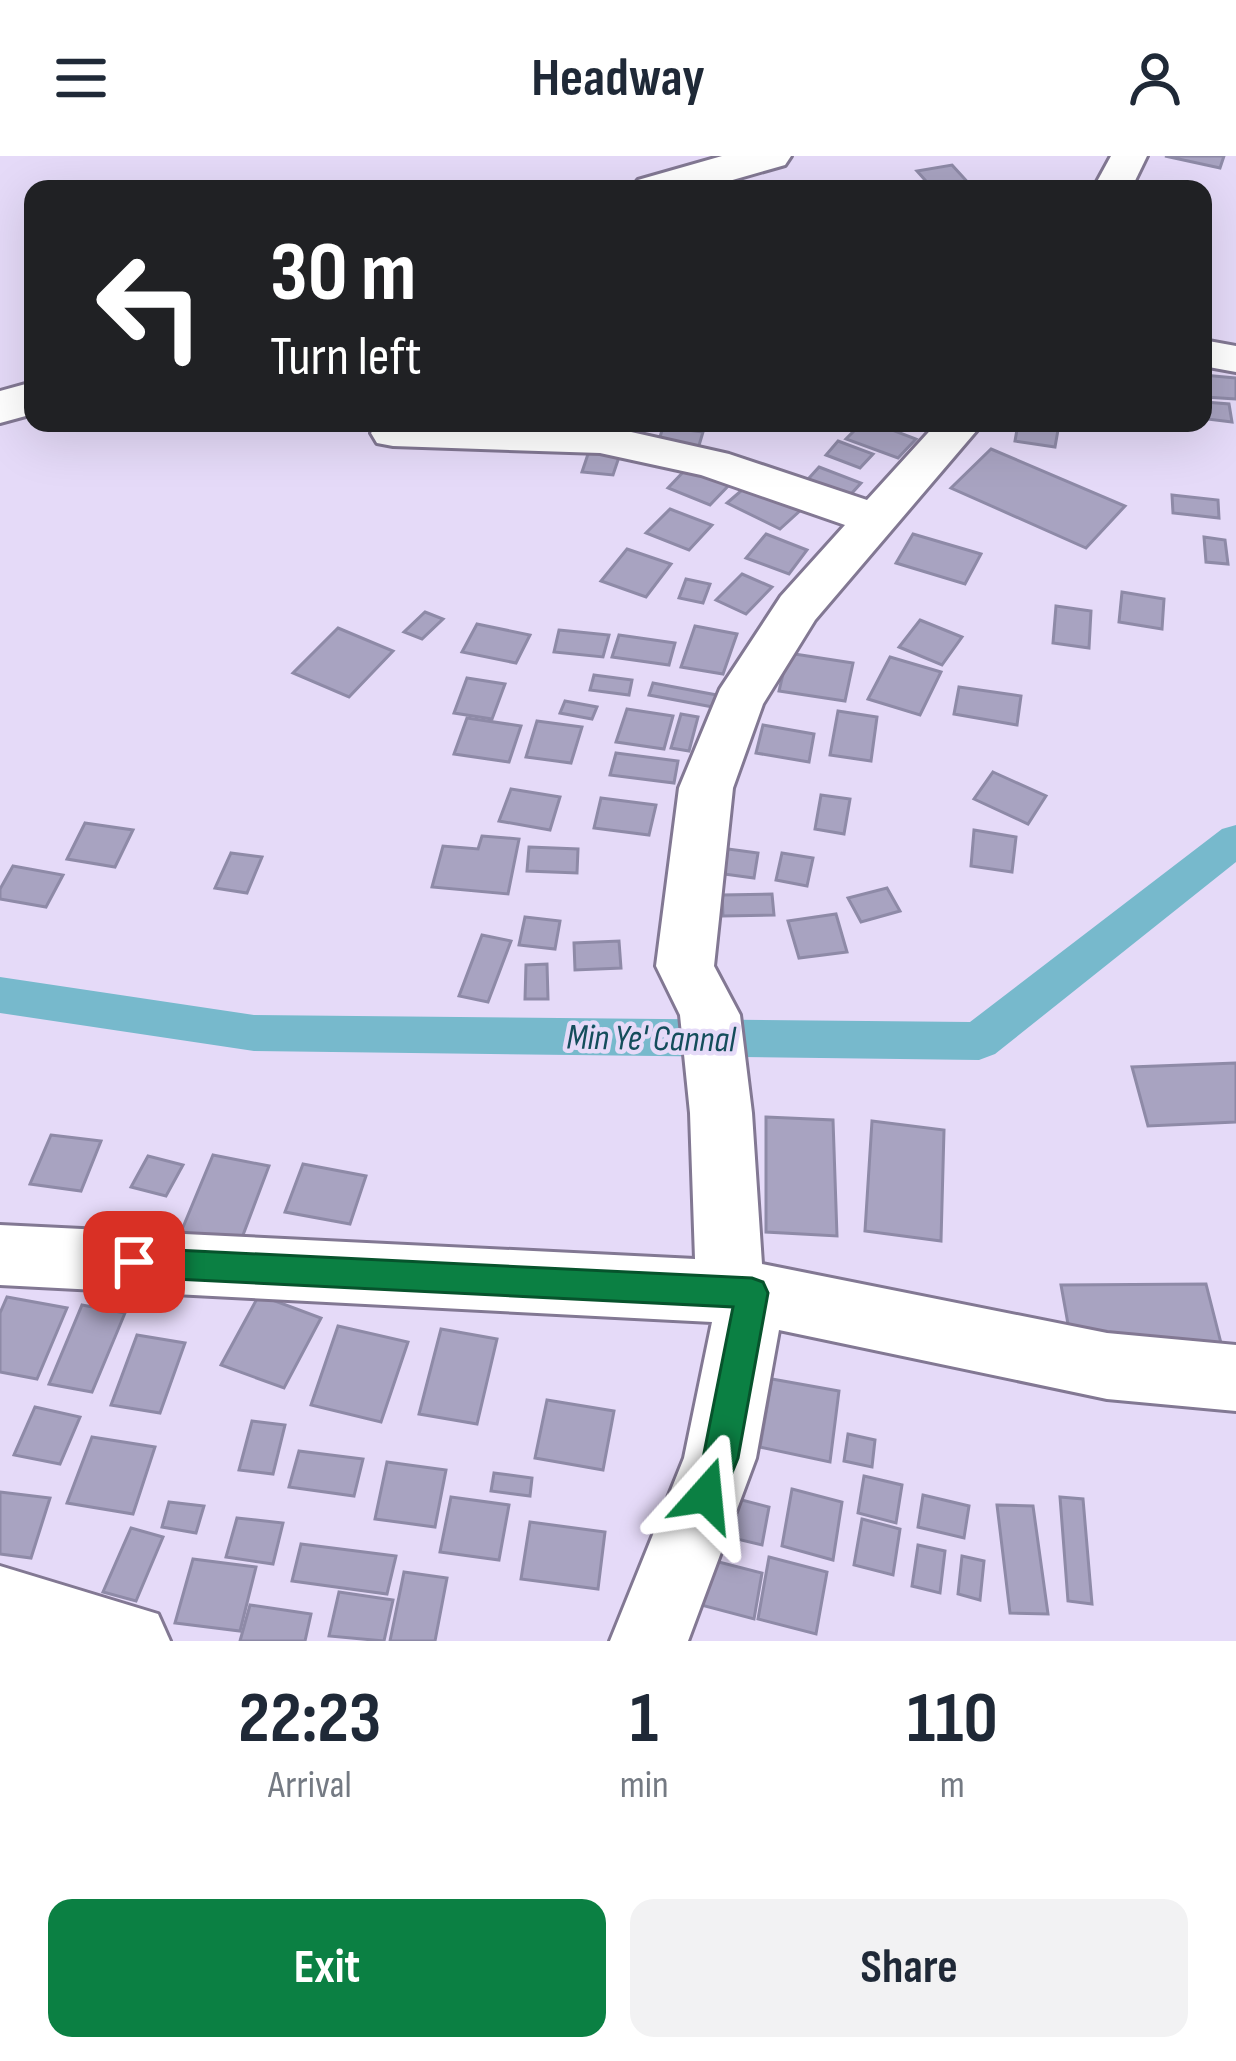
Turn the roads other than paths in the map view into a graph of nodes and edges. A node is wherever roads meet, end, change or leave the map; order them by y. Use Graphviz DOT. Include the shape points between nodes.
graph roads {
  1 [pos="770,156"];
  2 [pos="685,180"];
  3 [pos="954,432"];
  4 [pos="393,433"];
  5 [pos="873,518"];
  6 [pos="0,1255"];
  7 [pos="741,1292"];
  8 [pos="1236,1378"];
  9 [pos="0,1604"];
  10 [pos="131,1641"];
  11 [pos="649,1641"];
  1 -- 2 [label="main road"];
  3 -- 5 [label="street"];
  4 -- 5 [label="street" via="600,439 712,464"];
  5 -- 7 [label="street" via="798,608 738,701 706,788 685,966 710,1015"];
  6 -- 7 [label="street"];
  7 -- 8 [label="street" via="1107,1366"];
  7 -- 11 [label="street" via="720,1458"];
  9 -- 10 [label="street"];
}
